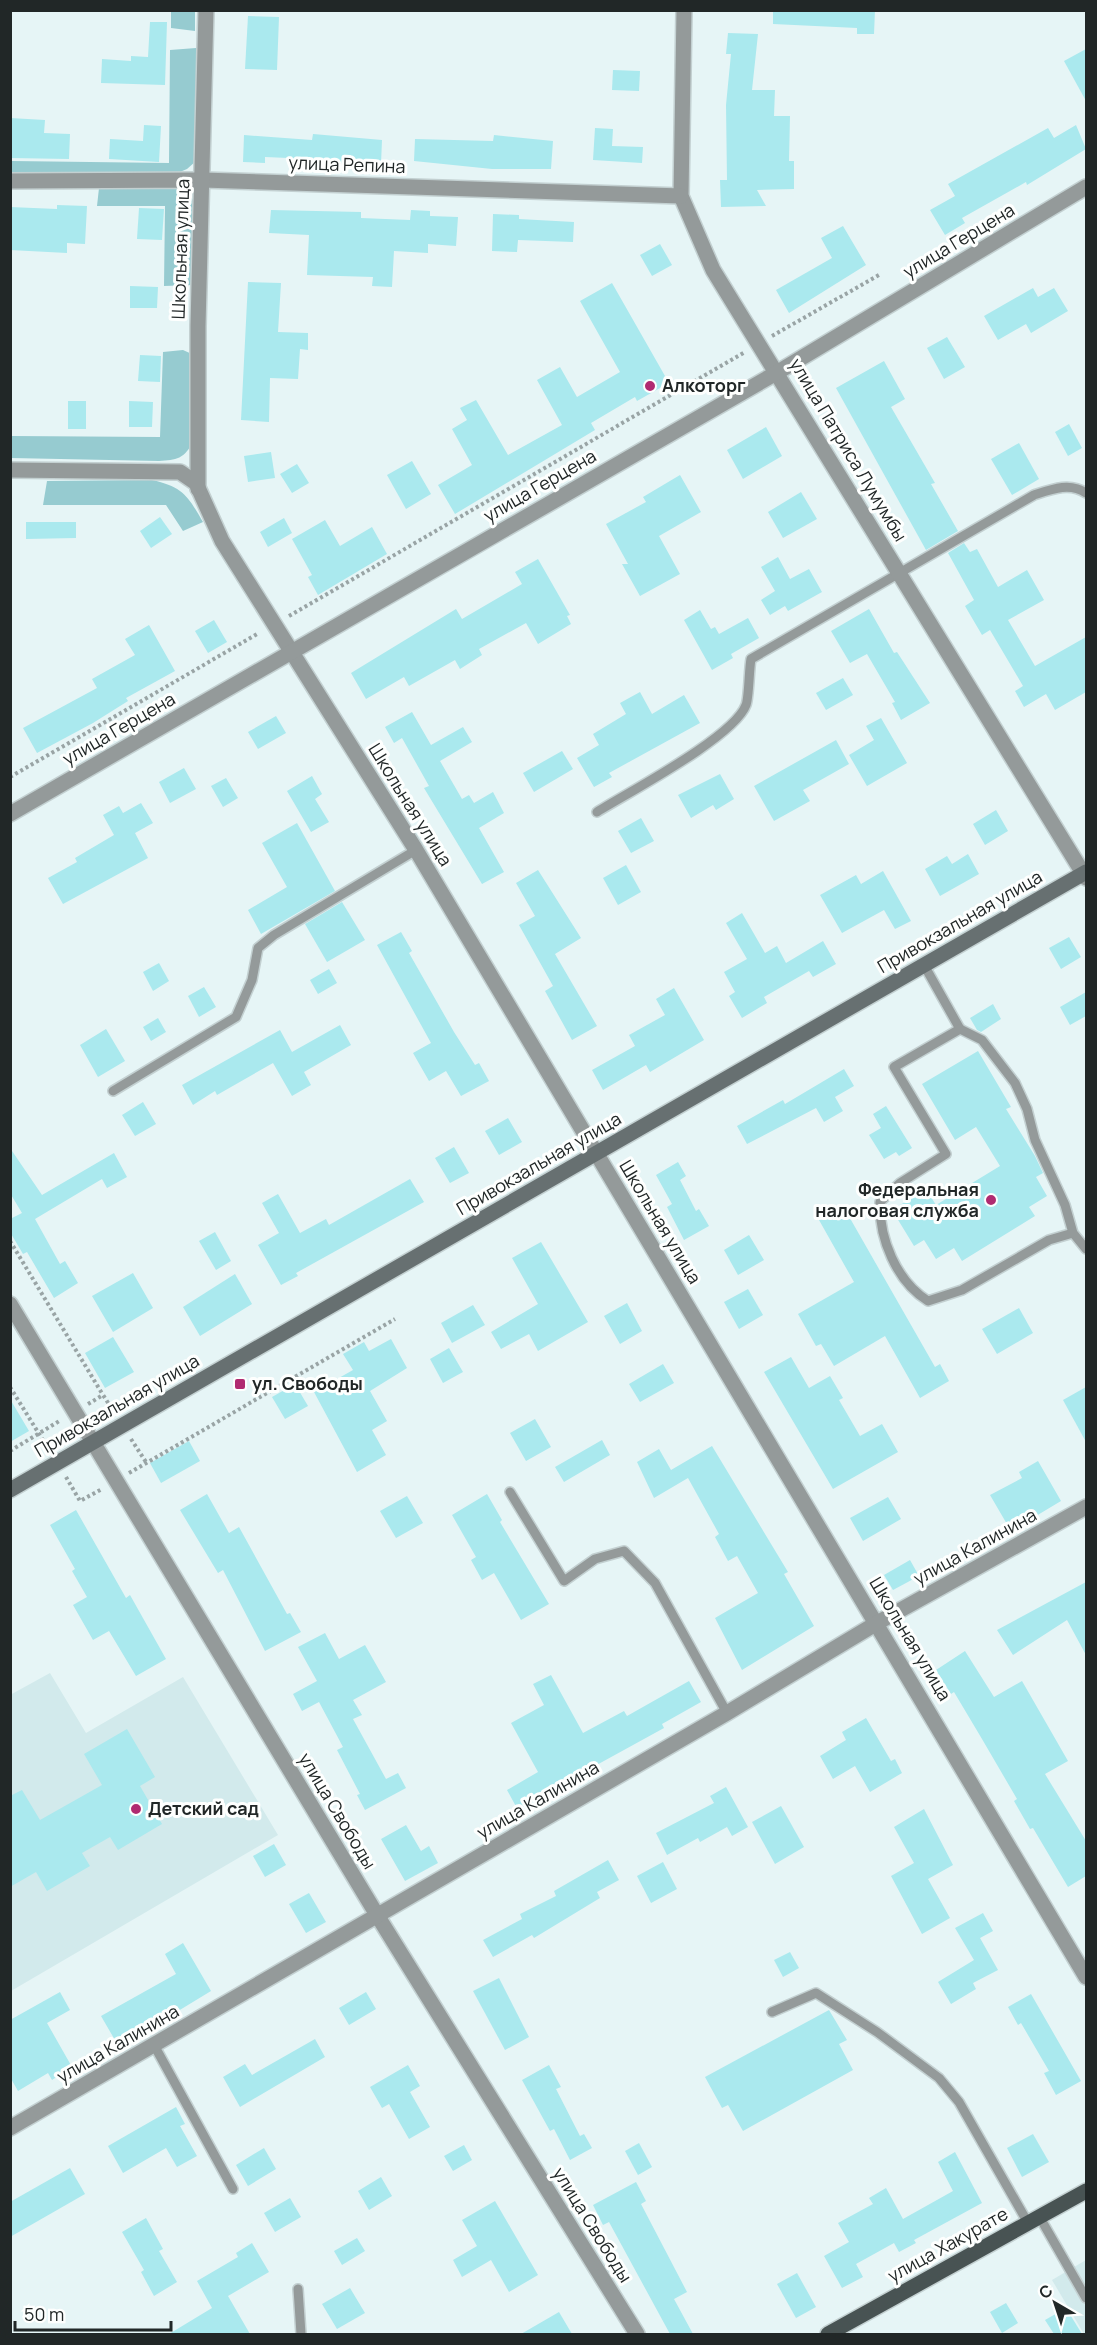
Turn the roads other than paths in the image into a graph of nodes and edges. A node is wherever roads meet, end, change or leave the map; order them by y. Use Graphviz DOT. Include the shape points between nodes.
graph roads {
  1 [pos="206,10"];
  2 [pos="684,10"];
  3 [pos="203,180"];
  4 [pos="10,181"];
  5 [pos="1086,188"];
  6 [pos="681,196"];
  7 [pos="778,372"];
  8 [pos="10,470"];
  9 [pos="198,489"];
  10 [pos="1086,493"];
  11 [pos="900,572"];
  12 [pos="290,651"];
  13 [pos="597,813"];
  14 [pos="10,814"];
  15 [pos="416,850"];
  16 [pos="1086,874"];
  17 [pos="924,965"];
  18 [pos="960,1029"];
  19 [pos="113,1091"];
  20 [pos="597,1154"];
  21 [pos="1073,1233"];
  22 [pos="1086,1250"];
  23 [pos="10,1304"];
  24 [pos="94,1442"];
  25 [pos="10,1490"];
  26 [pos="510,1492"];
  27 [pos="1086,1507"];
  28 [pos="878,1623"];
  29 [pos="727,1713"];
  30 [pos="377,1915"];
  31 [pos="1086,1977"];
  32 [pos="772,2012"];
  33 [pos="154,2045"];
  34 [pos="10,2128"];
  35 [pos="233,2189"];
  36 [pos="1086,2190"];
  37 [pos="1034,2220"];
  38 [pos="298,2289"];
  39 [pos="1086,2298"];
  40 [pos="301,2334"];
  41 [pos="637,2334"];
  42 [pos="828,2334"];
  1 -- 3 [label="street, Школьная улица"];
  2 -- 6 [label="street, улица Патриса Лумумбы"];
  3 -- 4 [label="street, улица Репина"];
  3 -- 6 [label="street, улица Репина"];
  3 -- 9 [label="street, Школьная улица"];
  5 -- 7 [label="street, улица Герцена"];
  6 -- 7 [label="street, улица Патриса Лумумбы" via="713,270"];
  7 -- 11 [label="street, улица Патриса Лумумбы"];
  7 -- 12 [label="street, улица Герцена"];
  8 -- 9 [label="street" via="169,472 187,476"];
  9 -- 12 [label="street, Школьная улица" via="222,541"];
  10 -- 11 [label="lane" via="1079,488 1056,487 1034,495"];
  11 -- 13 [label="lane" via="751,659 747,705 729,726"];
  11 -- 16 [label="street, улица Патриса Лумумбы"];
  12 -- 14 [label="street, улица Герцена"];
  12 -- 15 [label="street, Школьная улица"];
  15 -- 19 [label="lane" via="274,935 258,948 252,980 236,1017"];
  15 -- 20 [label="street, Школьная улица"];
  16 -- 17 [label="street, Привокзальная улица"];
  17 -- 18 [label="lane"];
  17 -- 20 [label="street, Привокзальная улица"];
  18 -- 21 [label="lane" via="982,1040 1015,1083"];
  18 -- 21 [label="lane" via="894,1067 946,1154 900,1182 880,1202 879,1220 899,1270 917,1294 928,1301 962,1290 1048,1240"];
  20 -- 24 [label="street, Привокзальная улица"];
  20 -- 28 [label="street, Школьная улица"];
  21 -- 22 [label="lane"];
  23 -- 24 [label="street, улица Свободы"];
  24 -- 25 [label="street, Привокзальная улица"];
  24 -- 30 [label="street, улица Свободы"];
  26 -- 29 [label="lane" via="564,1581 595,1559 624,1551 655,1583"];
  27 -- 28 [label="street, улица Калинина"];
  28 -- 29 [label="street, улица Калинина"];
  28 -- 31 [label="street, Школьная улица"];
  29 -- 30 [label="street, улица Калинина"];
  30 -- 33 [label="street, улица Калинина"];
  30 -- 41 [label="street, улица Свободы"];
  32 -- 37 [label="lane" via="816,1993 939,2078"];
  33 -- 34 [label="street, улица Калинина"];
  33 -- 35 [label="lane"];
  36 -- 37 [label="main road, улица Хакурате"];
  37 -- 39 [label="lane"];
  37 -- 42 [label="main road, улица Хакурате"];
  38 -- 40 [label="lane"];
}
